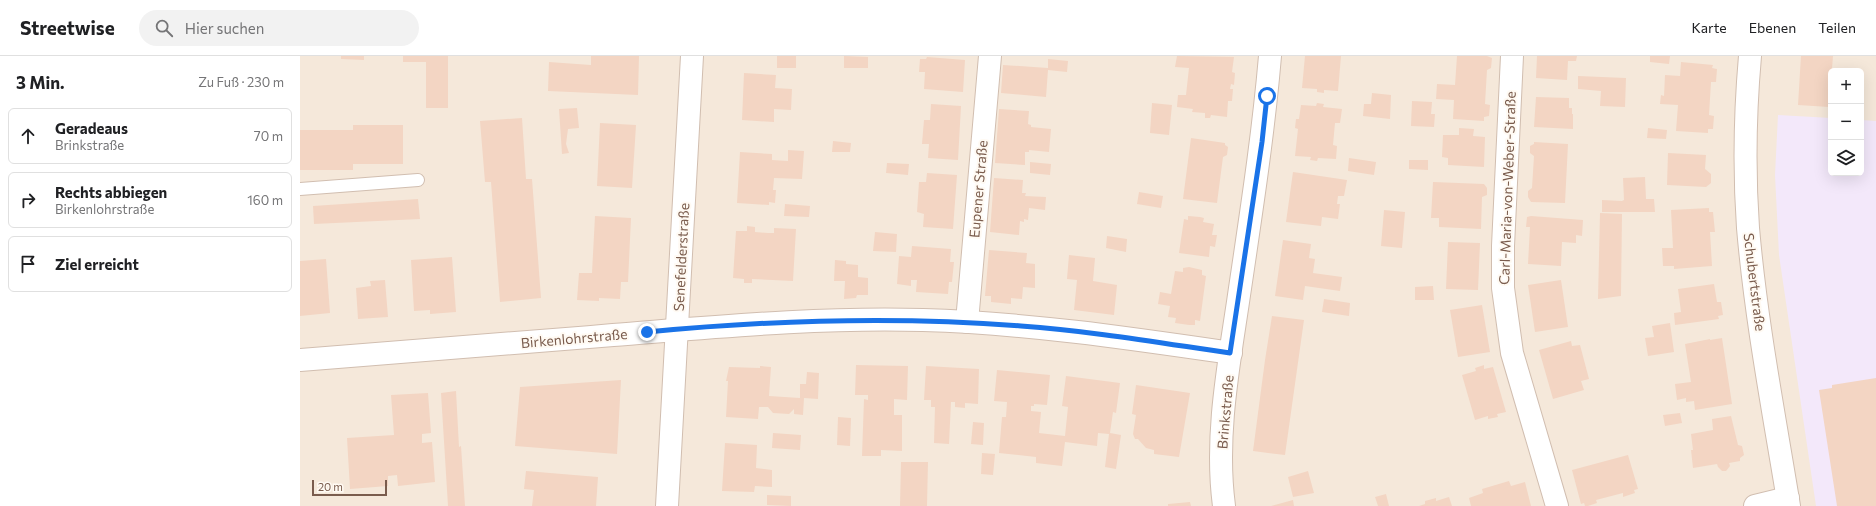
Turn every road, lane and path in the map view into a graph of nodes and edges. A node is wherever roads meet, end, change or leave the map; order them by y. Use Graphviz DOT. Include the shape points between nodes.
graph roads {
  1 [pos="692,56"];
  2 [pos="990,56"];
  3 [pos="1270,56"];
  4 [pos="1512,56"];
  5 [pos="1750,56"];
  6 [pos="418,180"];
  7 [pos="300,189"];
  8 [pos="967,322"];
  9 [pos="677,329"];
  10 [pos="1230,353"];
  11 [pos="300,360"];
  12 [pos="1789,502"];
  13 [pos="667,506"];
  14 [pos="1224,506"];
  15 [pos="1557,506"];
  16 [pos="1755,506"];
  1 -- 9 [label="street, Senefelderstraße"];
  2 -- 8 [label="street, Eupener Straße"];
  3 -- 10 [label="street, Brinkstraße" via="1262,142"];
  4 -- 15 [label="street, Carl-Maria-von-Weber-Straße" via="1503,288 1512,353"];
  5 -- 12 [label="street, Schubertstraße" via="1746,99 1745,170 1748,227 1753,278"];
  6 -- 7 [label="lane"];
  8 -- 9 [label="street, Birkenlohrstraße" via="825,320"];
  8 -- 10 [label="street, Birkenlohrstraße" via="1066,330"];
  9 -- 11 [label="street, Birkenlohrstraße"];
  9 -- 13 [label="street, Senefelderstraße"];
  10 -- 14 [label="street, Brinkstraße" via="1221,444"];
  12 -- 16 [label="street"];
}
